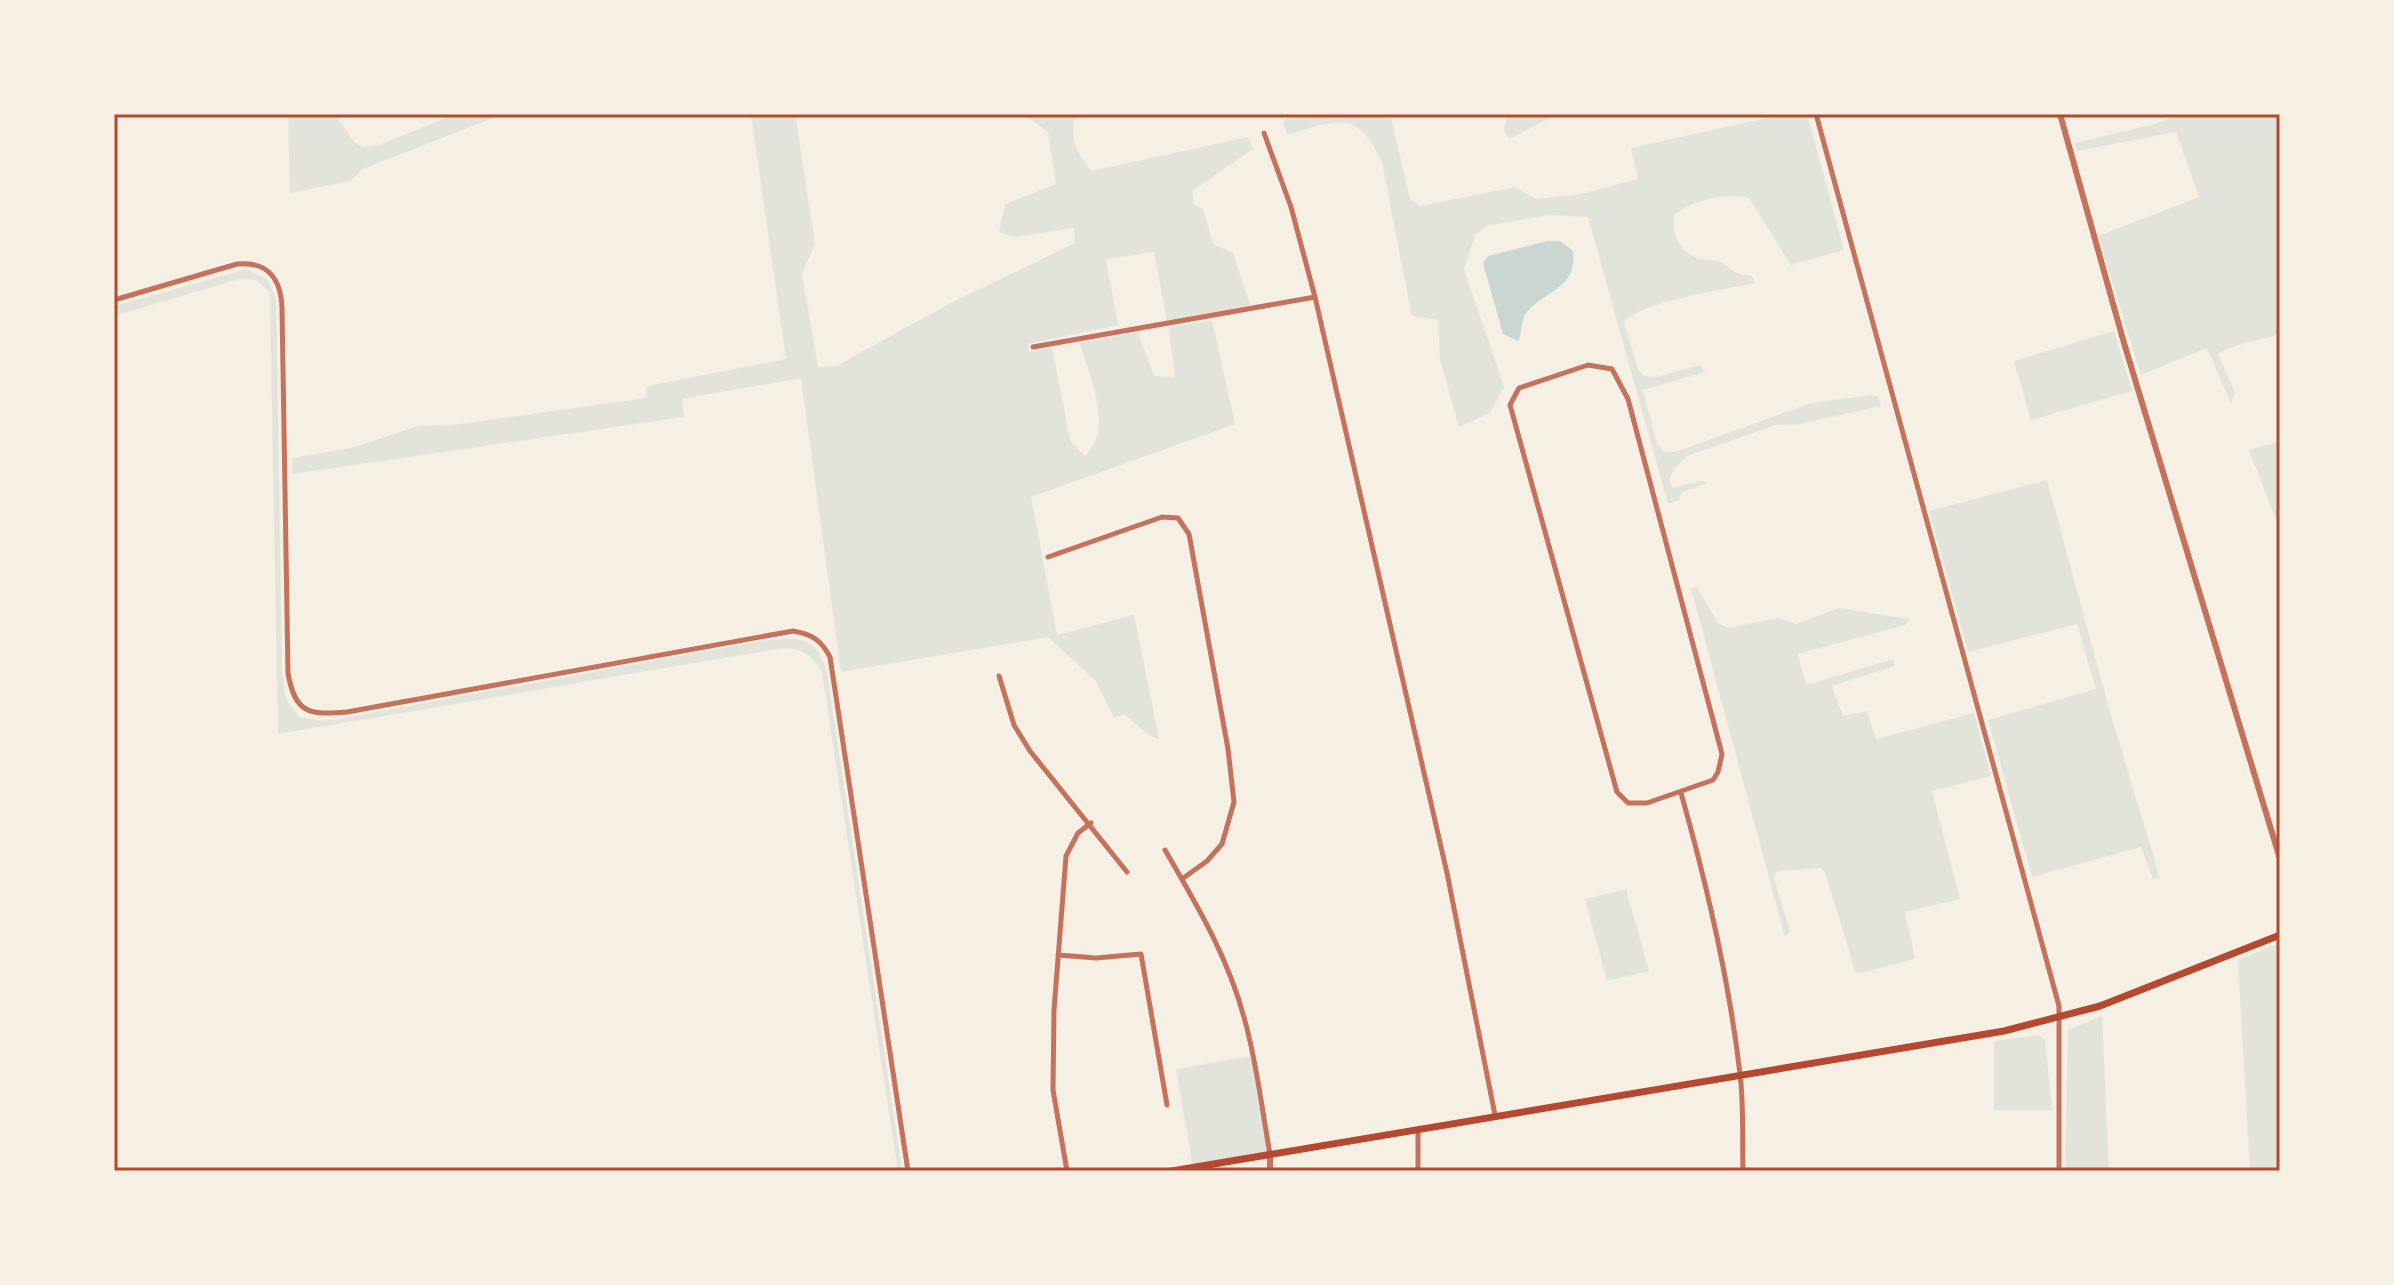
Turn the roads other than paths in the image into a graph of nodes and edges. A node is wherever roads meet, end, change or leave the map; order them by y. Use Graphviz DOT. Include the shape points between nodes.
graph roads {
  1 [pos="1816,114"];
  2 [pos="2060,114"];
  3 [pos="1264,133"];
  4 [pos="1315,297"];
  5 [pos="114,300"];
  6 [pos="1033,347"];
  7 [pos="1048,557"];
  8 [pos="999,676"];
  9 [pos="1681,793"];
  10 [pos="1091,823"];
  11 [pos="1165,850"];
  12 [pos="2280,859"];
  13 [pos="1127,872"];
  14 [pos="1182,879"];
  15 [pos="2280,935"];
  16 [pos="1058,955"];
  17 [pos="2059,1018"];
  18 [pos="1740,1076"];
  19 [pos="1167,1105"];
  20 [pos="1495,1115"];
  21 [pos="1418,1130"];
  22 [pos="1270,1154"];
  23 [pos="908,1171"];
  24 [pos="1067,1171"];
  25 [pos="1172,1171"];
  26 [pos="1270,1171"];
  27 [pos="1418,1171"];
  28 [pos="1743,1171"];
  29 [pos="2059,1171"];
  1 -- 17 [label="street" via="1981,711"];
  2 -- 12 [label="street"];
  3 -- 4 [label="street"];
  4 -- 6 [label="street"];
  4 -- 20 [label="street" via="1447,873"];
  5 -- 23 [label="street" via="252,262 267,268 277,281 282,308 288,673 292,695 302,708 317,714 347,712 793,631 822,643 830,657"];
  7 -- 14 [label="street" via="1162,517 1178,518 1189,534 1234,802 1222,844"];
  8 -- 10 [label="street" via="1014,725 1030,751"];
  9 -- 9 [label="street" via="1713,780 1722,754 1622,384 1612,369 1588,365 1519,388 1510,405 1617,792 1628,803"];
  9 -- 18 [label="street" via="1708,894"];
  10 -- 13 [label="street"];
  10 -- 16 [label="street" via="1078,833 1066,856"];
  11 -- 14 [label="street"];
  14 -- 22 [label="street" via="1215,938 1246,1022"];
  15 -- 17 [label="main road"];
  16 -- 19 [label="street" via="1141,954"];
  16 -- 24 [label="street" via="1053,1090"];
  17 -- 18 [label="main road"];
  17 -- 29 [label="street"];
  18 -- 20 [label="main road"];
  18 -- 28 [label="street"];
  20 -- 21 [label="main road"];
  21 -- 22 [label="main road"];
  21 -- 27 [label="street"];
  22 -- 25 [label="main road"];
  22 -- 26 [label="street"];
}
